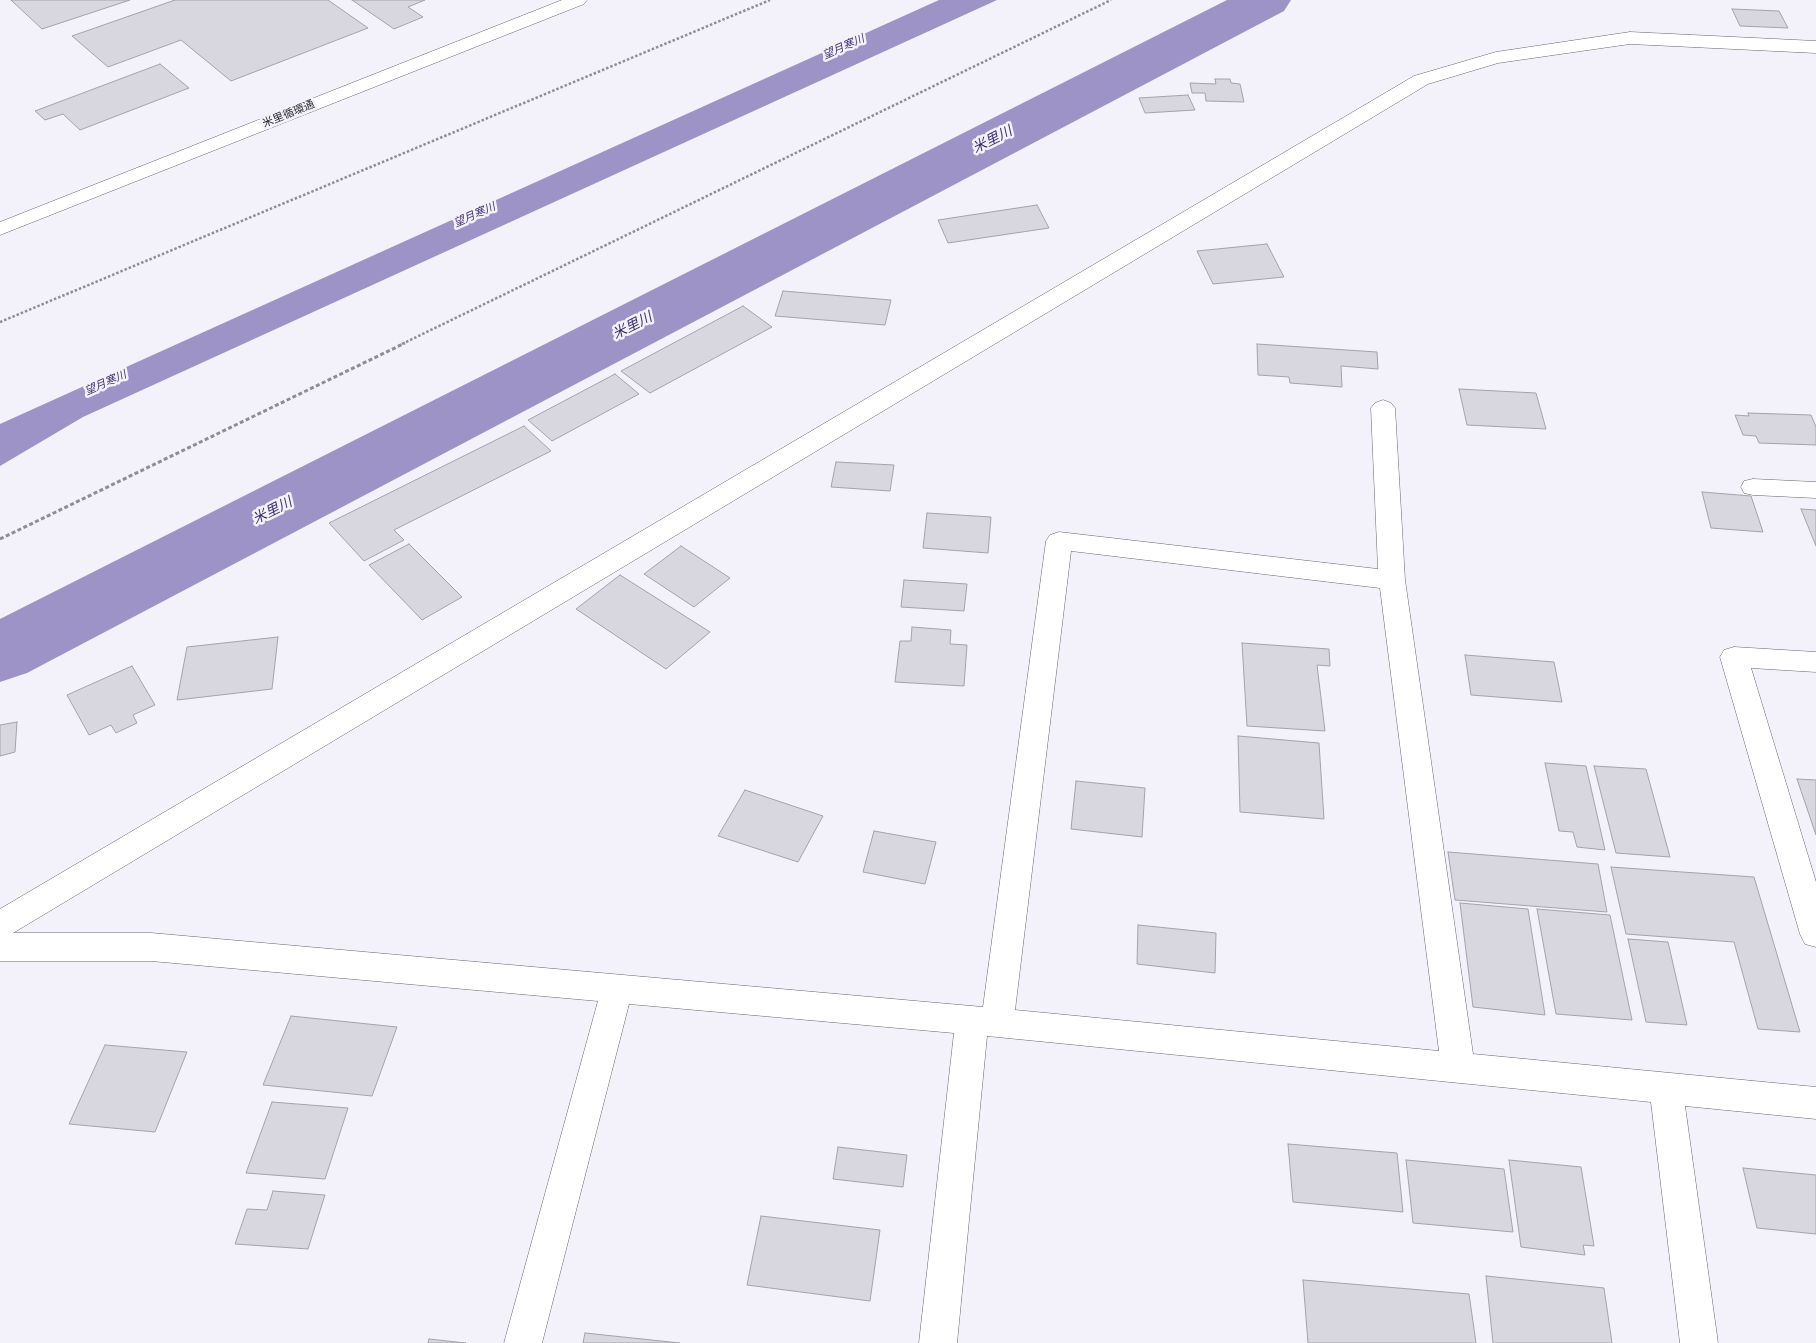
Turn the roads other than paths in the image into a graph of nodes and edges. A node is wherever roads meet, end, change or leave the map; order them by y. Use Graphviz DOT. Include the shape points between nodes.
graph roads {
  1 [pos="578,0"];
  2 [pos="1816,47"];
  3 [pos="0,230"];
  4 [pos="1383,408"];
  5 [pos="1752,487"];
  6 [pos="1816,490"];
  7 [pos="1392,580"];
  8 [pos="1816,662"];
  9 [pos="0,925"];
  10 [pos="1816,934"];
  11 [pos="0,947"];
  12 [pos="617,988"];
  13 [pos="984,1021"];
  14 [pos="1458,1068"];
  15 [pos="1666,1089"];
  16 [pos="1816,1102"];
  17 [pos="524,1343"];
  18 [pos="938,1343"];
  19 [pos="1699,1343"];
  1 -- 3 [label="street, 米里循環通"];
  2 -- 9 [label="street" via="1630,38 1496,58 1421,80"];
  4 -- 7 [label="street"];
  5 -- 6 [label="street"];
  7 -- 13 [label="street" via="1059,541"];
  7 -- 14 [label="street"];
  8 -- 10 [label="street" via="1734,657"];
  11 -- 12 [label="street" via="151,947"];
  12 -- 13 [label="street"];
  12 -- 17 [label="street"];
  13 -- 14 [label="street"];
  13 -- 18 [label="street"];
  14 -- 15 [label="street"];
  15 -- 16 [label="street"];
  15 -- 19 [label="street"];
}
